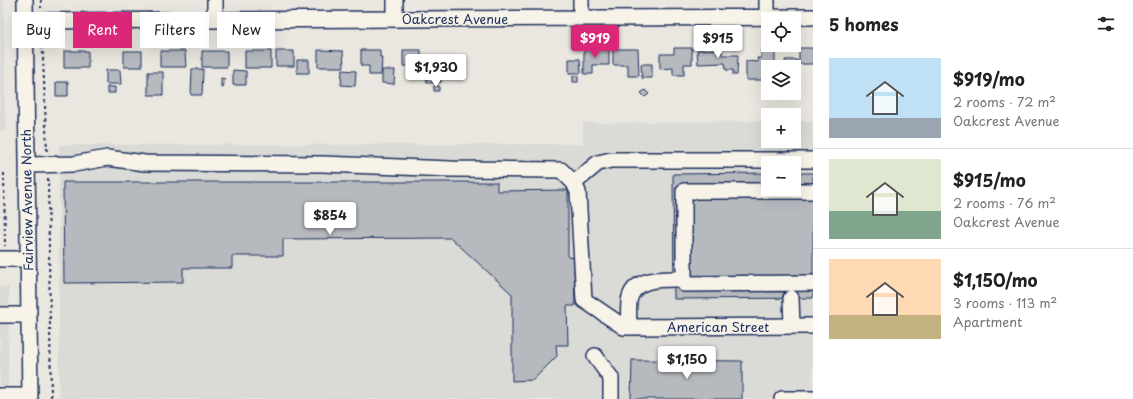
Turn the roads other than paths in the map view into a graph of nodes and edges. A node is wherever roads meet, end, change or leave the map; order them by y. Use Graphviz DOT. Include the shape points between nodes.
graph roads {
  1 [pos="25,0"];
  2 [pos="215,0"];
  3 [pos="395,0"];
  4 [pos="581,0"];
  5 [pos="767,0"];
  6 [pos="25,12"];
  7 [pos="767,12"];
  8 [pos="761,17"];
  9 [pos="801,17"];
  10 [pos="813,17"];
  11 [pos="581,18"];
  12 [pos="395,19"];
  13 [pos="65,20"];
  14 [pos="215,20"];
  15 [pos="25,48"];
  16 [pos="813,160"];
  17 [pos="27,165"];
  18 [pos="574,183"];
  19 [pos="813,191"];
  20 [pos="2,259"];
  21 [pos="28,259"];
  22 [pos="684,279"];
  23 [pos="813,283"];
  24 [pos="791,298"];
  25 [pos="0,315"];
  26 [pos="29,315"];
  27 [pos="792,326"];
  28 [pos="813,326"];
  29 [pos="626,327"];
  30 [pos="595,356"];
  31 [pos="0,396"];
  32 [pos="30,397"];
  33 [pos="611,399"];
  34 [pos="782,399"];
  35 [pos="813,399"];
  1 -- 6 [label="street, Fairview Avenue North"];
  2 -- 14 [label="street"];
  3 -- 12 [label="street"];
  4 -- 11 [label="street"];
  5 -- 7 [label="street"];
  8 -- 11 [label="street, Oakcrest Avenue"];
  9 -- 10 [label="street, Oakcrest Avenue"];
  11 -- 12 [label="street, Oakcrest Avenue"];
  12 -- 14 [label="street, Oakcrest Avenue"];
  13 -- 14 [label="street, Oakcrest Avenue"];
  15 -- 17 [label="street, Fairview Avenue North"];
  16 -- 18 [label="street" via="611,160 598,163"];
  17 -- 18 [label="street" via="74,164 107,158 145,163 555,169 561,170"];
  17 -- 21 [label="street, Fairview Avenue North"];
  18 -- 29 [label="street" via="578,192 584,300"];
  19 -- 22 [label="street" via="684,191"];
  20 -- 21 [label="street"];
  21 -- 26 [label="street, Fairview Avenue North"];
  22 -- 23 [label="street" via="684,284"];
  22 -- 29 [label="street" via="645,282 633,289"];
  24 -- 27 [label="street"];
  25 -- 26 [label="street"];
  26 -- 32 [label="street, Fairview Avenue North"];
  27 -- 28 [label="street, American Street"];
  27 -- 29 [label="street, American Street"];
  30 -- 33 [label="street" via="611,378"];
  31 -- 32 [label="street"];
  34 -- 35 [label="street"];
}
